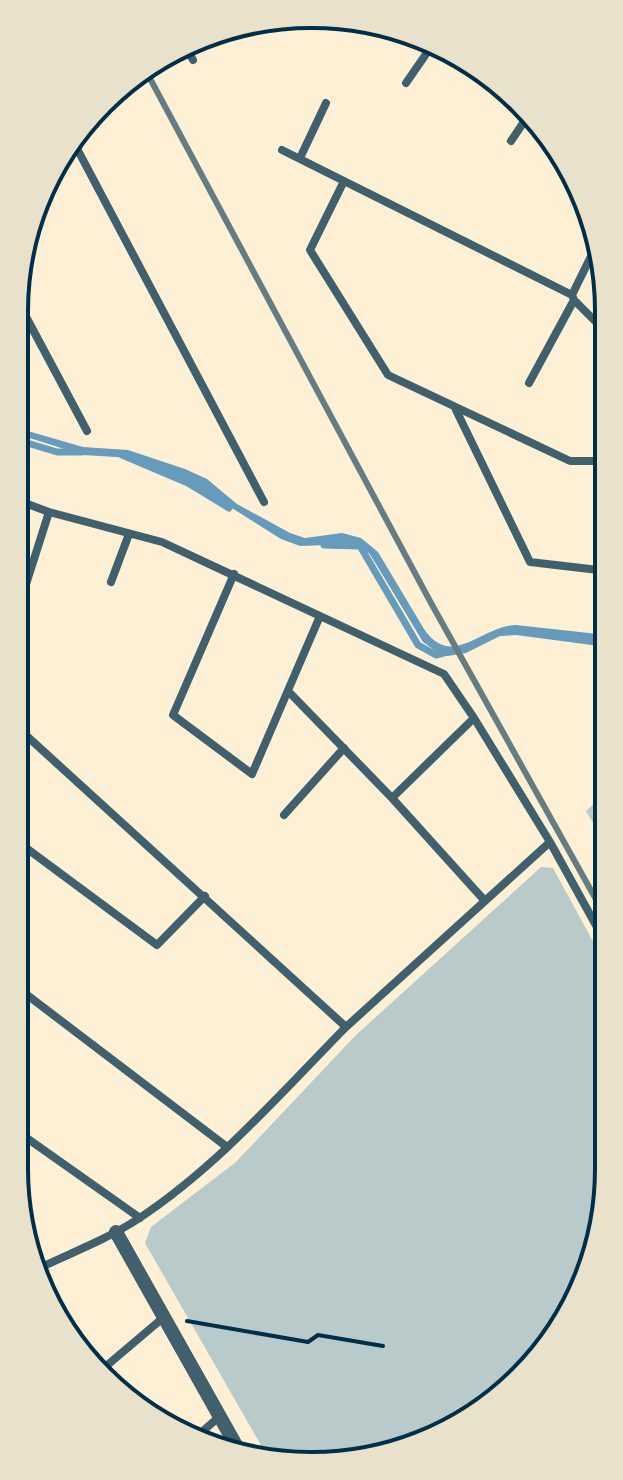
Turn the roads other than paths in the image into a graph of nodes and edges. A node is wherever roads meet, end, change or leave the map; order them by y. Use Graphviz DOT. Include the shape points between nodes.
graph roads {
  1 [pos="427,53"];
  2 [pos="190,55"];
  3 [pos="193,60"];
  4 [pos="406,83"];
  5 [pos="326,103"];
  6 [pos="523,123"];
  7 [pos="511,141"];
  8 [pos="282,150"];
  9 [pos="78,151"];
  10 [pos="300,158"];
  11 [pos="344,181"];
  12 [pos="590,259"];
  13 [pos="573,297"];
  14 [pos="28,320"];
  15 [pos="595,320"];
  16 [pos="529,383"];
  17 [pos="456,408"];
  18 [pos="87,431"];
  19 [pos="595,461"];
  20 [pos="264,502"];
  21 [pos="28,504"];
  22 [pos="49,512"];
  23 [pos="129,534"];
  24 [pos="595,570"];
  25 [pos="234,574"];
  26 [pos="28,577"];
  27 [pos="111,582"];
  28 [pos="320,616"];
  29 [pos="288,691"];
  30 [pos="474,718"];
  31 [pos="28,737"];
  32 [pos="344,748"];
  33 [pos="392,798"];
  34 [pos="284,815"];
  35 [pos="550,842"];
  36 [pos="29,850"];
  37 [pos="205,896"];
  38 [pos="485,901"];
  39 [pos="595,923"];
  40 [pos="29,996"];
  41 [pos="346,1027"];
  42 [pos="29,1140"];
  43 [pos="227,1147"];
  44 [pos="140,1218"];
  45 [pos="116,1232"];
  46 [pos="45,1265"];
  47 [pos="164,1317"];
  48 [pos="107,1365"];
  49 [pos="220,1416"];
  50 [pos="204,1430"];
  51 [pos="234,1441"];
  1 -- 4 [label="street"];
  2 -- 3 [label="street"];
  5 -- 10 [label="street"];
  6 -- 7 [label="street"];
  8 -- 10 [label="street"];
  9 -- 20 [label="street"];
  10 -- 11 [label="street"];
  11 -- 13 [label="street"];
  11 -- 17 [label="street" via="310,250 388,375"];
  12 -- 13 [label="street"];
  13 -- 15 [label="street"];
  13 -- 16 [label="street"];
  14 -- 18 [label="street"];
  17 -- 19 [label="street" via="570,461"];
  17 -- 24 [label="street" via="530,562"];
  21 -- 22 [label="street"];
  22 -- 23 [label="street"];
  22 -- 26 [label="street"];
  23 -- 25 [label="street" via="162,542"];
  23 -- 27 [label="street"];
  25 -- 28 [label="street"];
  25 -- 29 [label="street" via="173,715 252,774"];
  28 -- 29 [label="street"];
  28 -- 30 [label="street" via="444,674"];
  29 -- 32 [label="street"];
  30 -- 33 [label="street"];
  30 -- 35 [label="street"];
  31 -- 37 [label="street"];
  32 -- 33 [label="street"];
  32 -- 34 [label="street"];
  33 -- 38 [label="street"];
  35 -- 38 [label="street"];
  35 -- 39 [label="street"];
  36 -- 37 [label="street" via="157,945"];
  37 -- 41 [label="street"];
  38 -- 41 [label="street"];
  40 -- 43 [label="street"];
  41 -- 43 [label="street"];
  42 -- 44 [label="street"];
  43 -- 44 [label="street"];
  44 -- 45 [label="street"];
  45 -- 46 [label="street"];
  45 -- 47 [label="street"];
  47 -- 48 [label="street"];
  47 -- 49 [label="street"];
  49 -- 50 [label="street"];
  49 -- 51 [label="street"];
}
